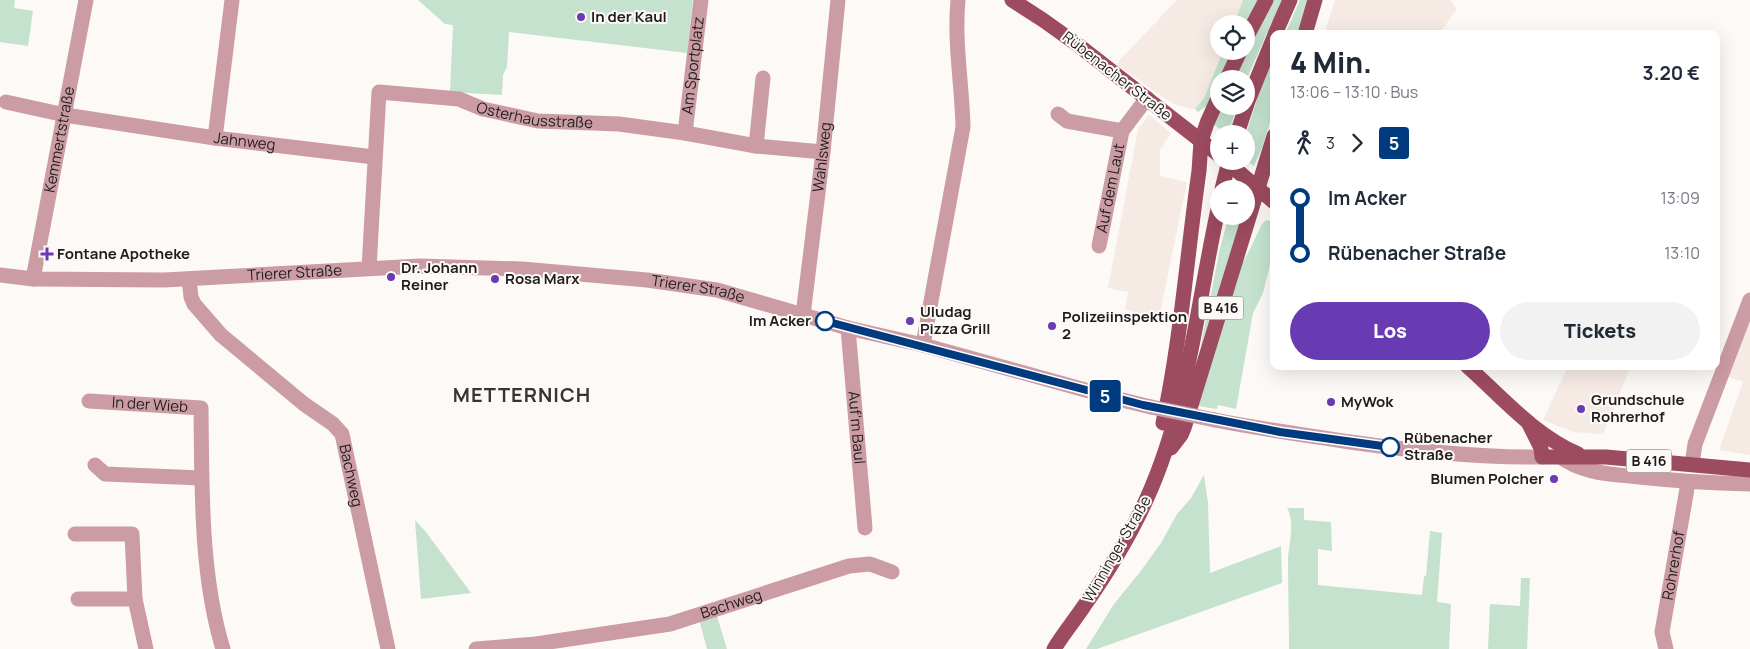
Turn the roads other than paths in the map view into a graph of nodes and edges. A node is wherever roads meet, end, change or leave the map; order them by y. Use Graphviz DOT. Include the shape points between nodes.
graph roads {
  1 [pos="86,0"];
  2 [pos="232,0"];
  3 [pos="701,0"];
  4 [pos="838,0"];
  5 [pos="958,0"];
  6 [pos="1012,0"];
  7 [pos="1266,0"];
  8 [pos="1290,0"];
  9 [pos="1315,0"];
  10 [pos="1255,21"];
  11 [pos="1277,30"];
  12 [pos="1306,30"];
  13 [pos="1270,47"];
  14 [pos="763,78"];
  15 [pos="1147,98"];
  16 [pos="6,102"];
  17 [pos="1058,114"];
  18 [pos="65,115"];
  19 [pos="1211,115"];
  20 [pos="1240,125"];
  21 [pos="1122,131"];
  22 [pos="685,133"];
  23 [pos="215,138"];
  24 [pos="1201,141"];
  25 [pos="756,146"];
  26 [pos="1210,148"];
  27 [pos="1270,149"];
  28 [pos="823,152"];
  29 [pos="374,157"];
  30 [pos="1236,170"];
  31 [pos="1258,189"];
  32 [pos="1270,199"];
  33 [pos="1215,225"];
  34 [pos="1099,246"];
  35 [pos="369,268"];
  36 [pos="0,275"];
  37 [pos="33,279"];
  38 [pos="189,279"];
  39 [pos="1750,300"];
  40 [pos="803,315"];
  41 [pos="848,328"];
  42 [pos="923,346"];
  43 [pos="1471,370"];
  44 [pos="89,401"];
  45 [pos="1528,422"];
  46 [pos="1559,456"];
  47 [pos="1584,456"];
  48 [pos="1163,457"];
  49 [pos="1542,457"];
  50 [pos="1692,464"];
  51 [pos="95,465"];
  52 [pos="1750,470"];
  53 [pos="201,478"];
  54 [pos="1688,483"];
  55 [pos="1750,484"];
  56 [pos="865,528"];
  57 [pos="75,534"];
  58 [pos="892,572"];
  59 [pos="78,599"];
  60 [pos="135,599"];
  61 [pos="1058,642"];
  62 [pos="146,649"];
  63 [pos="223,649"];
  64 [pos="388,649"];
  65 [pos="476,649"];
  66 [pos="1046,649"];
  67 [pos="1666,649"];
  1 -- 18 [label="street, Kemmertstraße"];
  2 -- 23 [label="street"];
  3 -- 22 [label="street, Am Sportplatz"];
  4 -- 28 [label="street, Wahlsweg"];
  5 -- 42 [label="street" via="956,24 963,127"];
  6 -- 15 [label="main road, Rübenacher Straße" via="1062,33"];
  7 -- 10 [label="main road"];
  8 -- 11 [label="main road"];
  9 -- 12 [label="main road"];
  13 -- 20 [label="main road"];
  14 -- 25 [label="street"];
  15 -- 21 [label="street, Auf dem Laut"];
  15 -- 24 [label="main road, Rübenacher Straße"];
  16 -- 18 [label="street, Jahnweg"];
  17 -- 21 [label="street, Auf dem Laut" via="1067,121"];
  18 -- 23 [label="street, Jahnweg"];
  18 -- 37 [label="street, Kemmertstraße"];
  19 -- 24 [label="main road"];
  21 -- 34 [label="street, Auf dem Laut"];
  22 -- 25 [label="street, Osterhausstraße"];
  22 -- 29 [label="street, Osterhausstraße" via="619,124 538,121 483,109 459,99 379,92"];
  23 -- 29 [label="street, Jahnweg"];
  24 -- 26 [label="main road, Rübenacher Straße"];
  24 -- 48 [label="main road" via="1172,385 1162,432"];
  25 -- 28 [label="street, Osterhausstraße"];
  27 -- 31 [label="main road"];
  28 -- 40 [label="street, Wahlsweg"];
  29 -- 35 [label="street"];
  30 -- 31 [label="main road, Rübenacher Straße, bridge"];
  31 -- 32 [label="main road, Rübenacher Straße"];
  31 -- 48 [label="main road, B 416" via="1184,428"];
  33 -- 48 [label="main road, B 416" via="1184,383"];
  35 -- 38 [label="street, Trierer Straße"];
  35 -- 40 [label="street, Trierer Straße" via="513,268 647,280 717,290"];
  36 -- 37 [label="street, Trierer Straße"];
  37 -- 38 [label="street, Trierer Straße"];
  38 -- 64 [label="street, Bachweg" via="194,304 221,335 342,434"];
  39 -- 50 [label="street" via="1695,444"];
  40 -- 41 [label="street, Trierer Straße"];
  41 -- 42 [label="street, Trierer Straße"];
  41 -- 56 [label="street, Auf'm Baul"];
  42 -- 49 [label="street, Trierer Straße, bridge" via="1151,407 1280,432 1429,452"];
  43 -- 45 [label="main road"];
  44 -- 53 [label="street, In der Wieb" via="201,408"];
  45 -- 47 [label="main road" via="1558,444"];
  45 -- 49 [label="main road"];
  46 -- 47 [label="main road, Trierer Straße / B 416"];
  46 -- 49 [label="main road, Trierer Straße / B 416"];
  46 -- 54 [label="street" via="1577,467 1594,472"];
  47 -- 50 [label="main road, Trierer Straße / B 416"];
  48 -- 61 [label="main road, Winninger Straße / B 416" via="1127,537 1097,588"];
  50 -- 52 [label="main road, Trierer Straße / B 416"];
  51 -- 53 [label="street" via="105,474"];
  53 -- 63 [label="street, In der Wieb" via="209,579"];
  54 -- 55 [label="street"];
  54 -- 67 [label="street, Rohrerhof" via="1662,632"];
  57 -- 60 [label="street" via="132,534"];
  58 -- 65 [label="street, Bachweg" via="870,564 850,566 670,624 536,644"];
  59 -- 60 [label="street"];
  60 -- 62 [label="street"];
  61 -- 66 [label="main road, Winninger Straße / B 416"];
}
